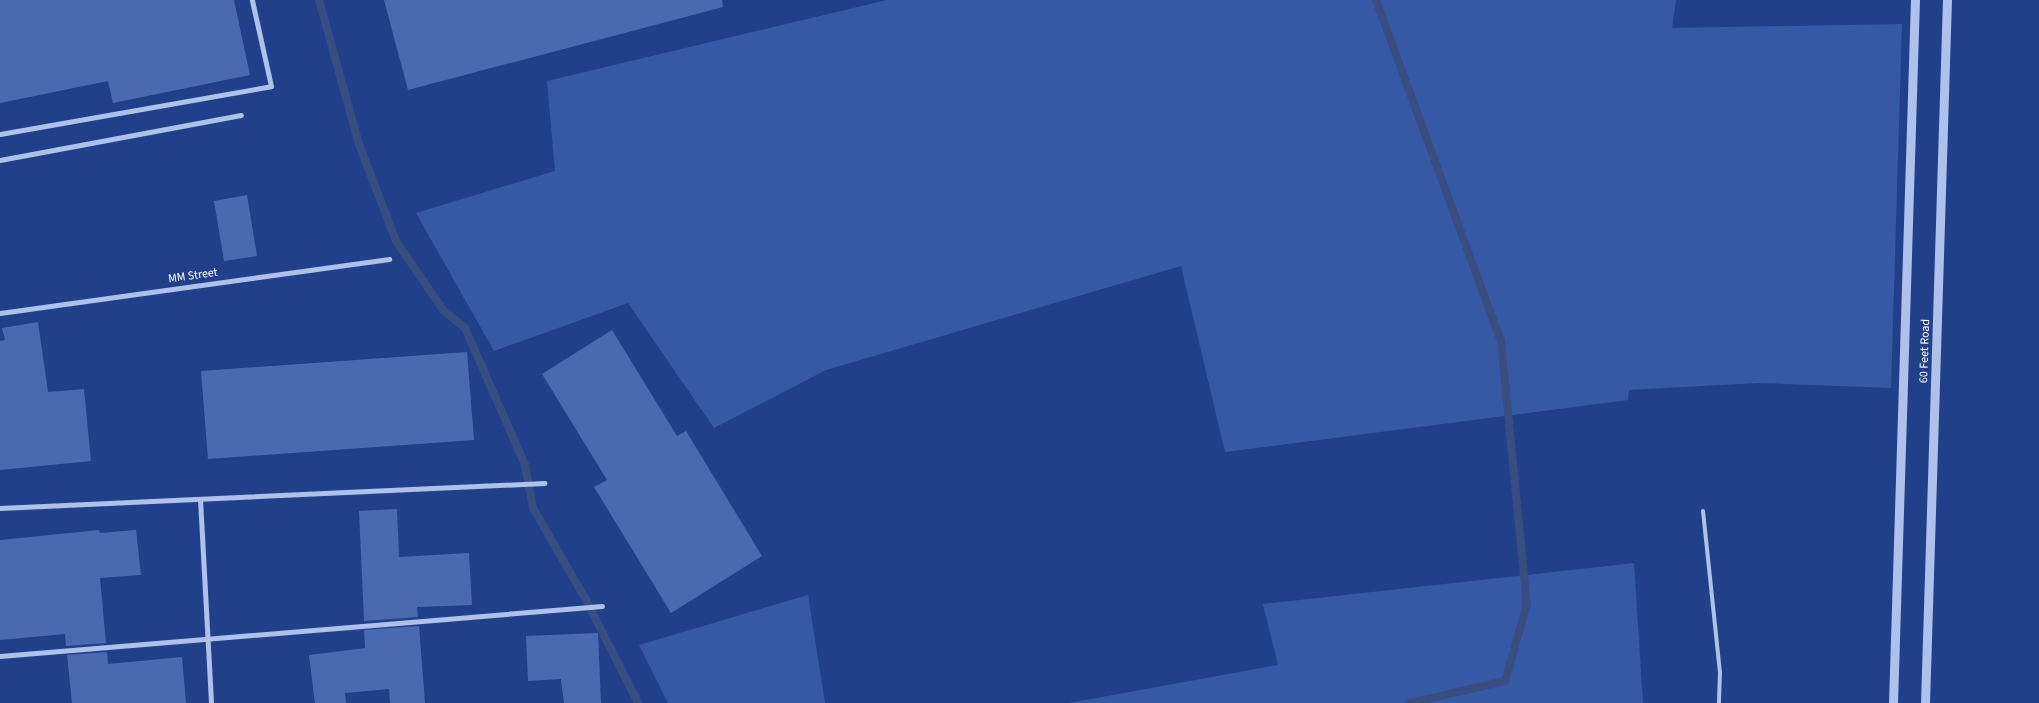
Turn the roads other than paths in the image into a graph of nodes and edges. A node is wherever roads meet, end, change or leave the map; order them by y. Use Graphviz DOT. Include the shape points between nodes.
graph roads {
  1 [pos="252,0"];
  2 [pos="1915,0"];
  3 [pos="1947,0"];
  4 [pos="241,115"];
  5 [pos="0,134"];
  6 [pos="0,160"];
  7 [pos="389,259"];
  8 [pos="0,313"];
  9 [pos="544,483"];
  10 [pos="200,499"];
  11 [pos="0,508"];
  12 [pos="1703,511"];
  13 [pos="602,606"];
  14 [pos="208,640"];
  15 [pos="0,656"];
  16 [pos="212,703"];
  17 [pos="1719,703"];
  18 [pos="1894,703"];
  19 [pos="1925,703"];
  1 -- 5 [label="street" via="271,86"];
  2 -- 18 [label="street, 60 Feet Road"];
  3 -- 19 [label="street, 60 Feet Road"];
  4 -- 6 [label="street"];
  7 -- 8 [label="street, MM Street"];
  9 -- 10 [label="street"];
  10 -- 11 [label="street"];
  10 -- 14 [label="street"];
  12 -- 17 [label="lane" via="1720,672"];
  13 -- 14 [label="street"];
  14 -- 15 [label="street"];
  14 -- 16 [label="street"];
}
